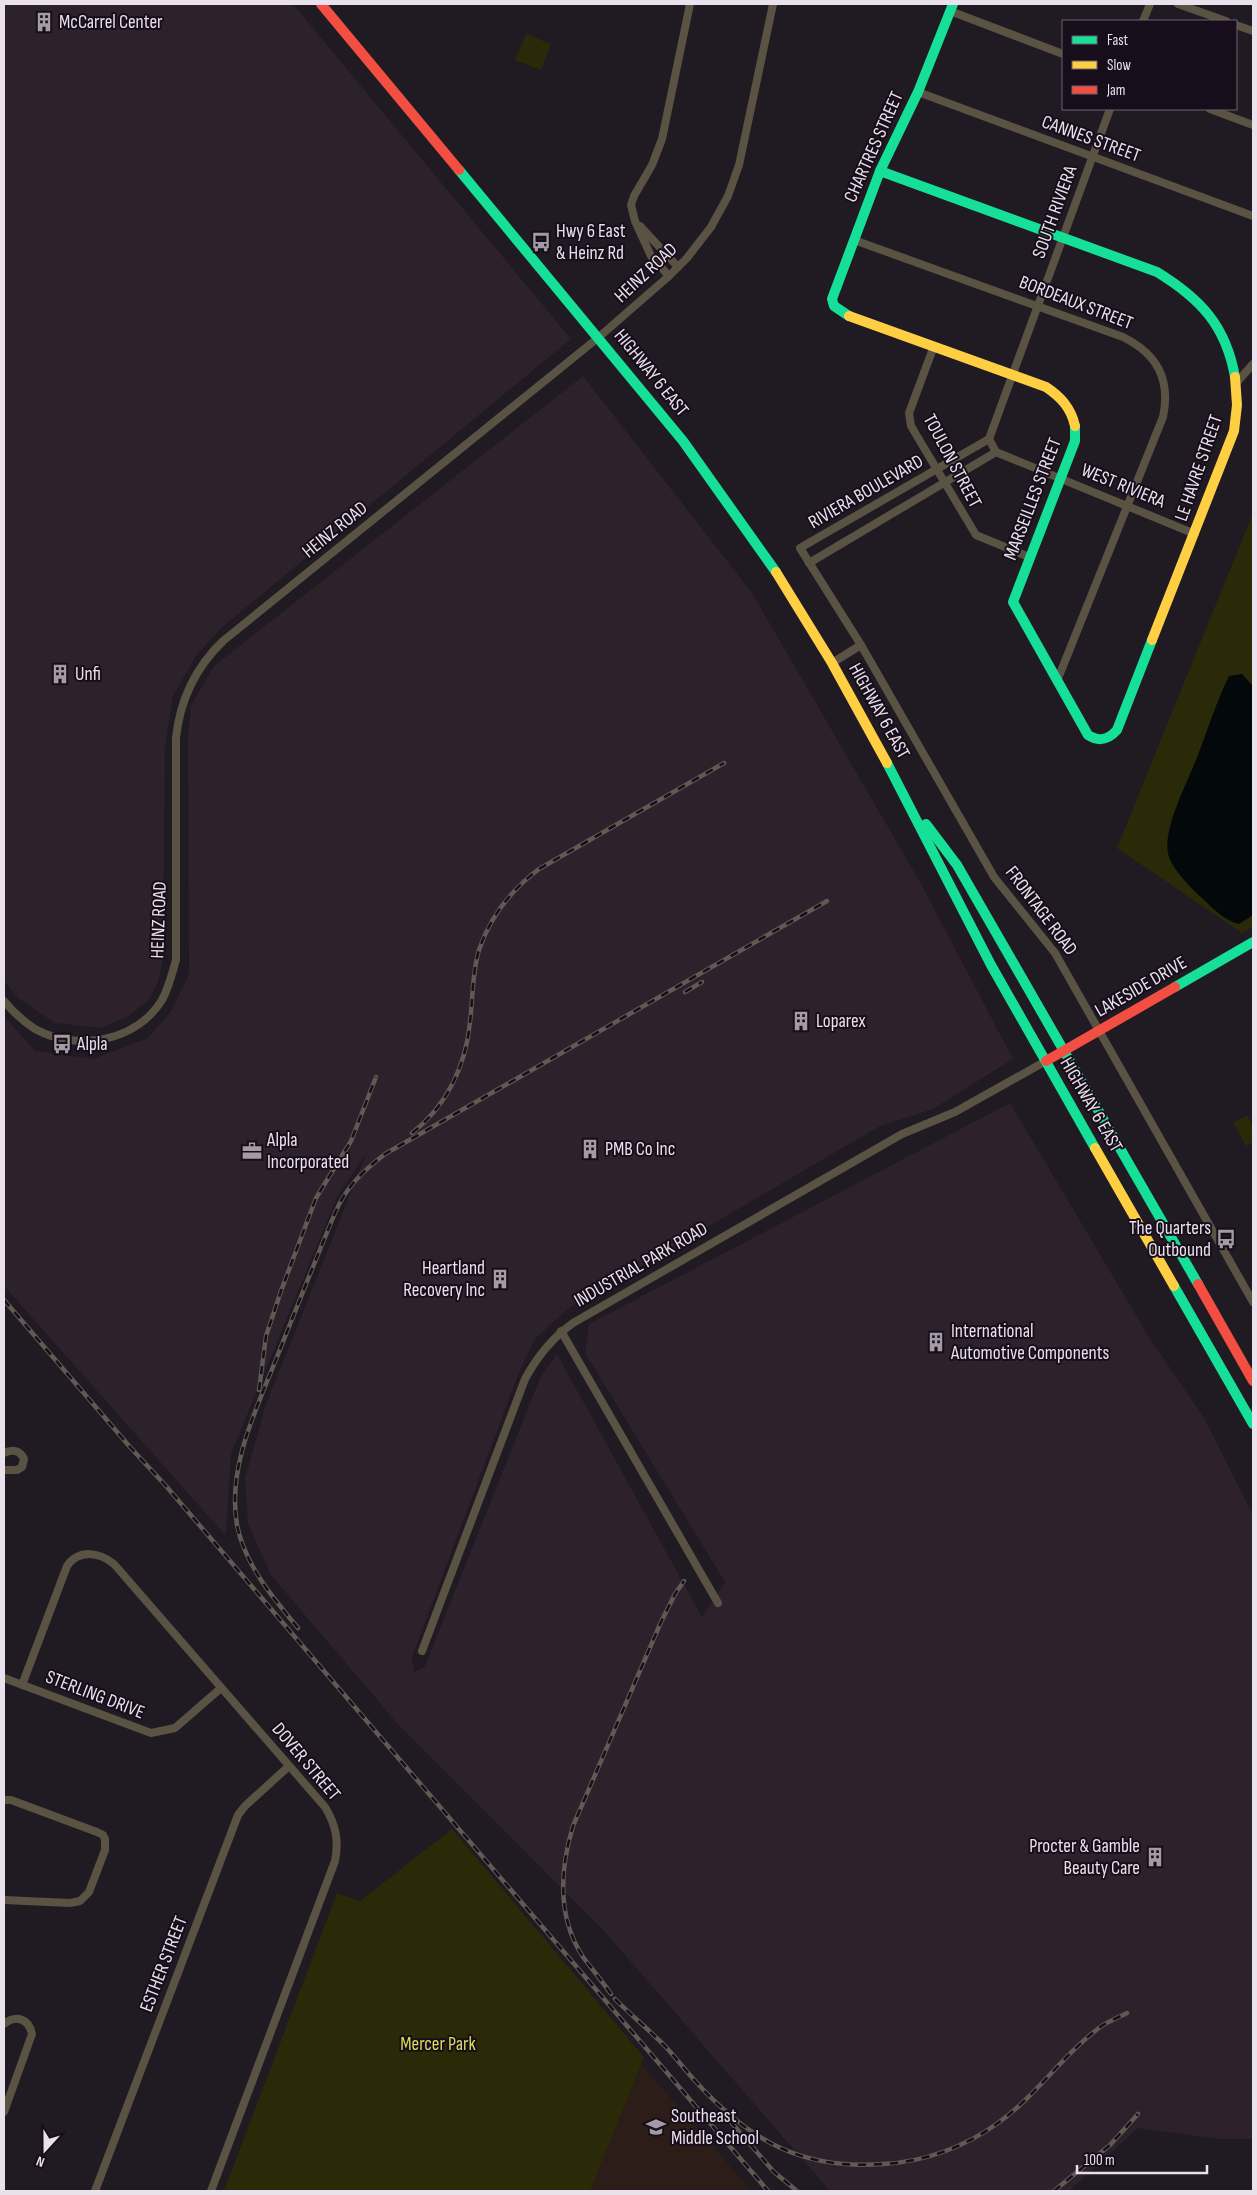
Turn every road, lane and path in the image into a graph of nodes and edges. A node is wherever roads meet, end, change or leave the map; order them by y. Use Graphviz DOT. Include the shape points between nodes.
graph roads {
  1 [pos="321,4"];
  2 [pos="690,4"];
  3 [pos="773,4"];
  4 [pos="1150,4"];
  5 [pos="1178,4"];
  6 [pos="952,8"];
  7 [pos="1143,20"];
  8 [pos="1223,20"];
  9 [pos="1237,25"];
  10 [pos="1253,31"];
  11 [pos="1062,54"];
  12 [pos="918,92"];
  13 [pos="1110,110"];
  14 [pos="1213,110"];
  15 [pos="1253,125"];
  16 [pos="1092,157"];
  17 [pos="880,171"];
  18 [pos="1253,216"];
  19 [pos="635,221"];
  20 [pos="1062,237"];
  21 [pos="854,240"];
  22 [pos="678,267"];
  23 [pos="669,276"];
  24 [pos="1037,305"];
  25 [pos="834,306"];
  26 [pos="599,337"];
  27 [pos="934,346"];
  28 [pos="1253,364"];
  29 [pos="1011,374"];
  30 [pos="1237,382"];
  31 [pos="989,439"];
  32 [pos="996,452"];
  33 [pos="937,469"];
  34 [pos="1061,479"];
  35 [pos="945,483"];
  36 [pos="1127,506"];
  37 [pos="1196,534"];
  38 [pos="1029,557"];
  39 [pos="810,563"];
  40 [pos="861,645"];
  41 [pos="832,662"];
  42 [pos="1057,681"];
  43 [pos="1103,740"];
  44 [pos="908,799"];
  45 [pos="1253,942"];
  46 [pos="4,1001"];
  47 [pos="1100,1031"];
  48 [pos="1064,1050"];
  49 [pos="1046,1061"];
  50 [pos="1253,1302"];
  51 [pos="561,1332"];
  52 [pos="1253,1380"];
  53 [pos="1253,1424"];
  54 [pos="4,1453"];
  55 [pos="4,1470"];
  56 [pos="718,1603"];
  57 [pos="422,1651"];
  58 [pos="4,1678"];
  59 [pos="22,1684"];
  60 [pos="221,1688"];
  61 [pos="289,1766"];
  62 [pos="4,1800"];
  63 [pos="4,1900"];
  64 [pos="4,2024"];
  65 [pos="4,2112"];
  66 [pos="95,2191"];
  67 [pos="211,2191"];
  1 -- 26 [label="main road, HIGHWAY 6 EAST"];
  2 -- 19 [label="street" via="662,139 631,205"];
  3 -- 22 [label="street, HEINZ ROAD" via="734,182 711,227"];
  4 -- 7 [label="street"];
  5 -- 8 [label="street"];
  6 -- 11 [label="street"];
  6 -- 12 [label="main road, CHARTRES STREET"];
  9 -- 10 [label="street"];
  12 -- 16 [label="street, CANNES STREET"];
  12 -- 17 [label="main road, CHARTRES STREET"];
  13 -- 16 [label="street, SOUTH RIVIERA"];
  14 -- 15 [label="street"];
  16 -- 18 [label="street, CANNES STREET"];
  16 -- 20 [label="street, SOUTH RIVIERA"];
  17 -- 20 [label="main road, LE HAVRE STREET"];
  17 -- 21 [label="main road, CHARTRES STREET"];
  19 -- 22 [label="street"];
  19 -- 23 [label="street" via="651,256"];
  20 -- 24 [label="street, SOUTH RIVIERA"];
  20 -- 30 [label="main road, LE HAVRE STREET" via="1157,272 1194,297 1221,330"];
  21 -- 24 [label="street, BORDEAUX STREET"];
  21 -- 25 [label="main road, CHARTRES STREET" via="834,292"];
  22 -- 23 [label="street, HEINZ ROAD"];
  23 -- 26 [label="street, HEINZ ROAD"];
  24 -- 29 [label="street, SOUTH RIVIERA"];
  24 -- 36 [label="street, BORDEAUX STREET" via="1131,340 1146,350 1160,372 1166,397 1163,417"];
  25 -- 27 [label="main road, MARSEILLES STREET" via="846,315"];
  26 -- 41 [label="main road, HIGHWAY 6 EAST" via="704,470 780,579"];
  26 -- 46 [label="street, HEINZ ROAD" via="224,641 210,653 194,676 182,706 176,738 176,960 168,988 154,1010 119,1035 77,1041 36,1029"];
  27 -- 29 [label="main road, MARSEILLES STREET"];
  27 -- 33 [label="street, TOULON STREET" via="909,419"];
  28 -- 30 [label="street"];
  29 -- 31 [label="street, SOUTH RIVIERA"];
  29 -- 34 [label="main road, MARSEILLES STREET" via="1054,391 1073,414 1075,441"];
  30 -- 37 [label="main road, LE HAVRE STREET" via="1238,409 1234,431"];
  31 -- 32 [label="street"];
  31 -- 33 [label="street, RIVIERA BOULEVARD"];
  32 -- 34 [label="street, WEST RIVIERA"];
  32 -- 35 [label="street, RIVIERA BOULEVARD"];
  33 -- 35 [label="street, TOULON STREET"];
  33 -- 39 [label="street, RIVIERA BOULEVARD" via="800,548"];
  34 -- 36 [label="street, WEST RIVIERA"];
  34 -- 38 [label="main road, MARSEILLES STREET"];
  35 -- 38 [label="street, TOULON STREET" via="976,534"];
  35 -- 39 [label="street, RIVIERA BOULEVARD"];
  36 -- 37 [label="street, WEST RIVIERA"];
  36 -- 42 [label="street, BORDEAUX STREET"];
  37 -- 43 [label="main road, LE HAVRE STREET" via="1117,730"];
  38 -- 42 [label="main road, MARSEILLES STREET" via="1013,602"];
  39 -- 40 [label="street, RIVIERA BOULEVARD"];
  40 -- 41 [label="street"];
  40 -- 47 [label="street, FRONTAGE ROAD" via="994,877 1055,953"];
  41 -- 44 [label="main road, HIGHWAY 6 EAST"];
  42 -- 43 [label="main road, MARSEILLES STREET" via="1088,735"];
  44 -- 48 [label="main road, HIGHWAY 6 EAST" via="957,865"];
  44 -- 49 [label="main road, HIGHWAY 6 EAST" via="991,965"];
  45 -- 47 [label="main road, LAKESIDE DRIVE"];
  47 -- 48 [label="main road, LAKESIDE DRIVE"];
  47 -- 50 [label="street, FRONTAGE ROAD"];
  48 -- 49 [label="main road, LAKESIDE DRIVE"];
  48 -- 52 [label="main road, HIGHWAY 6 EAST"];
  49 -- 51 [label="street, INDUSTRIAL PARK ROAD" via="955,1112 902,1134"];
  49 -- 53 [label="main road, HIGHWAY 6 EAST"];
  51 -- 56 [label="street"];
  51 -- 57 [label="street, INDUSTRIAL PARK ROAD" via="543,1349 525,1378"];
  54 -- 55 [label="street" via="12,1450 24,1459 22,1467 17,1470"];
  58 -- 59 [label="street, STERLING DRIVE"];
  59 -- 60 [label="street, STERLING DRIVE" via="150,1733 175,1728"];
  59 -- 60 [label="street, DOVER STREET" via="67,1566 75,1558 90,1553 114,1564"];
  60 -- 61 [label="street, DOVER STREET"];
  61 -- 66 [label="street, ESTHER STREET" via="244,1806 238,1816"];
  61 -- 67 [label="street, DOVER STREET" via="330,1816 337,1840 336,1856"];
  62 -- 63 [label="street" via="97,1832 103,1835 106,1845 89,1892 80,1901"];
  64 -- 65 [label="street" via="11,2019 21,2019 30,2025 32,2034"];
}
